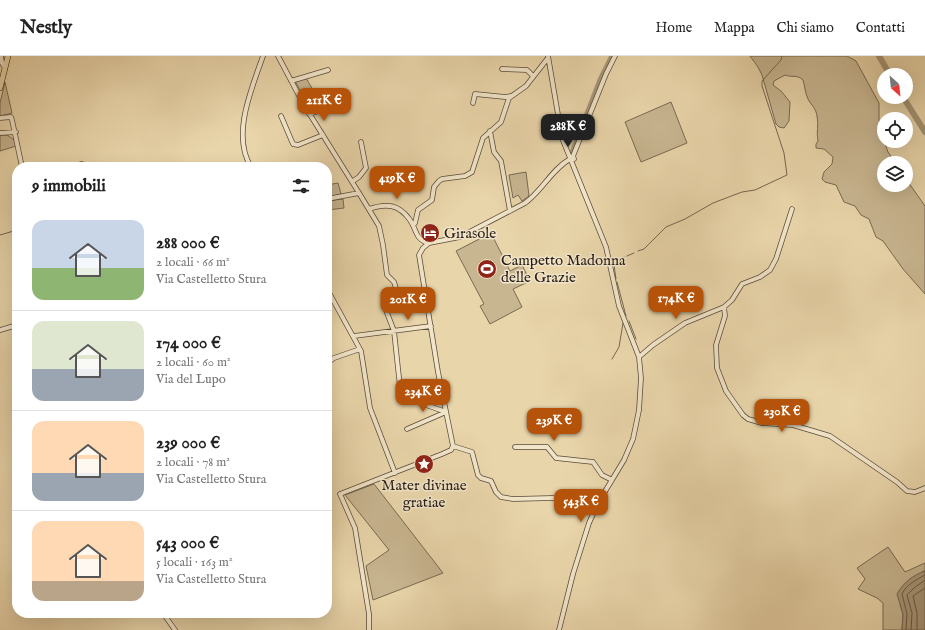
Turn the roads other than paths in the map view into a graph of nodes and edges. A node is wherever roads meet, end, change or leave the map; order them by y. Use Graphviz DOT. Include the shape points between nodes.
graph roads {
  1 [pos="1,56"];
  2 [pos="8,56"];
  3 [pos="263,56"];
  4 [pos="278,56"];
  5 [pos="615,56"];
  6 [pos="548,57"];
  7 [pos="5,68"];
  8 [pos="502,69"];
  9 [pos="328,70"];
  10 [pos="533,76"];
  11 [pos="291,80"];
  12 [pos="0,88"];
  13 [pos="512,96"];
  14 [pos="473,103"];
  15 [pos="343,111"];
  16 [pos="309,114"];
  17 [pos="281,116"];
  18 [pos="0,118"];
  19 [pos="490,131"];
  20 [pos="16,132"];
  21 [pos="0,133"];
  22 [pos="323,136"];
  23 [pos="362,142"];
  24 [pos="572,159"];
  25 [pos="21,162"];
  26 [pos="250,162"];
  27 [pos="353,181"];
  28 [pos="359,193"];
  29 [pos="332,198"];
  30 [pos="369,209"];
  31 [pos="792,209"];
  32 [pos="510,211"];
  33 [pos="413,225"];
  34 [pos="429,243"];
  35 [pos="332,298"];
  36 [pos="724,307"];
  37 [pos="12,326"];
  38 [pos="431,326"];
  39 [pos="0,330"];
  40 [pos="394,331"];
  41 [pos="354,336"];
  42 [pos="360,349"];
  43 [pos="639,357"];
  44 [pos="332,359"];
  45 [pos="446,412"];
  46 [pos="407,429"];
  47 [pos="453,446"];
  48 [pos="515,447"];
  49 [pos="395,472"];
  50 [pos="612,480"];
  51 [pos="925,488"];
  52 [pos="594,511"];
  53 [pos="167,618"];
  54 [pos="175,630"];
  55 [pos="369,630"];
  56 [pos="559,630"];
  1 -- 7 [label="street"];
  2 -- 7 [label="main road"];
  3 -- 26 [label="street" via="251,92 243,130 243,145"];
  4 -- 11 [label="street"];
  5 -- 24 [label="street"];
  6 -- 10 [label="street"];
  6 -- 24 [label="street" via="558,124"];
  7 -- 12 [label="main road"];
  8 -- 10 [label="street" via="527,70"];
  9 -- 11 [label="street"];
  10 -- 13 [label="street" via="526,86"];
  11 -- 16 [label="street"];
  13 -- 14 [label="street" via="475,94"];
  13 -- 19 [label="street" via="509,98 503,119"];
  15 -- 16 [label="street" via="341,104"];
  16 -- 22 [label="street"];
  17 -- 22 [label="street" via="293,144 298,145"];
  18 -- 20 [label="street" via="11,117"];
  19 -- 32 [label="street" via="494,152 501,161"];
  19 -- 33 [label="street" via="483,138 472,172 465,176 442,179 436,184 432,191 432,200 418,210"];
  20 -- 21 [label="street"];
  20 -- 25 [label="street"];
  22 -- 27 [label="street"];
  23 -- 27 [label="street" via="366,168"];
  24 -- 32 [label="street" via="560,166 533,196"];
  24 -- 43 [label="street" via="606,247 619,306"];
  27 -- 28 [label="street"];
  28 -- 29 [label="street"];
  28 -- 30 [label="street"];
  30 -- 33 [label="street" via="384,205 393,206 405,214"];
  30 -- 40 [label="street" via="381,233 387,275 394,282 399,298 384,304"];
  31 -- 36 [label="street" via="770,270 742,284"];
  32 -- 34 [label="street" via="460,237"];
  33 -- 34 [label="street" via="419,238"];
  34 -- 38 [label="street" via="420,255"];
  35 -- 41 [label="street"];
  36 -- 43 [label="street" via="685,323"];
  36 -- 51 [label="street" via="725,316 716,345 717,368 726,391 743,415 762,423 793,425 830,436 907,491 915,492"];
  37 -- 39 [label="street"];
  38 -- 40 [label="street"];
  38 -- 45 [label="street"];
  40 -- 41 [label="street"];
  40 -- 45 [label="street" via="401,396"];
  41 -- 42 [label="street"];
  42 -- 44 [label="street"];
  42 -- 49 [label="street" via="370,408"];
  43 -- 50 [label="street" via="641,394 637,424 630,448"];
  45 -- 46 [label="street"];
  45 -- 47 [label="street"];
  47 -- 49 [label="street" via="450,450"];
  47 -- 52 [label="street" via="472,452 478,475 491,481 501,497 553,498"];
  48 -- 50 [label="street" via="547,447 556,458 593,462 602,475"];
  49 -- 55 [label="street" via="340,495 355,528 369,614"];
  50 -- 52 [label="street"];
  52 -- 56 [label="street" via="572,574"];
  53 -- 54 [label="street"];
}
